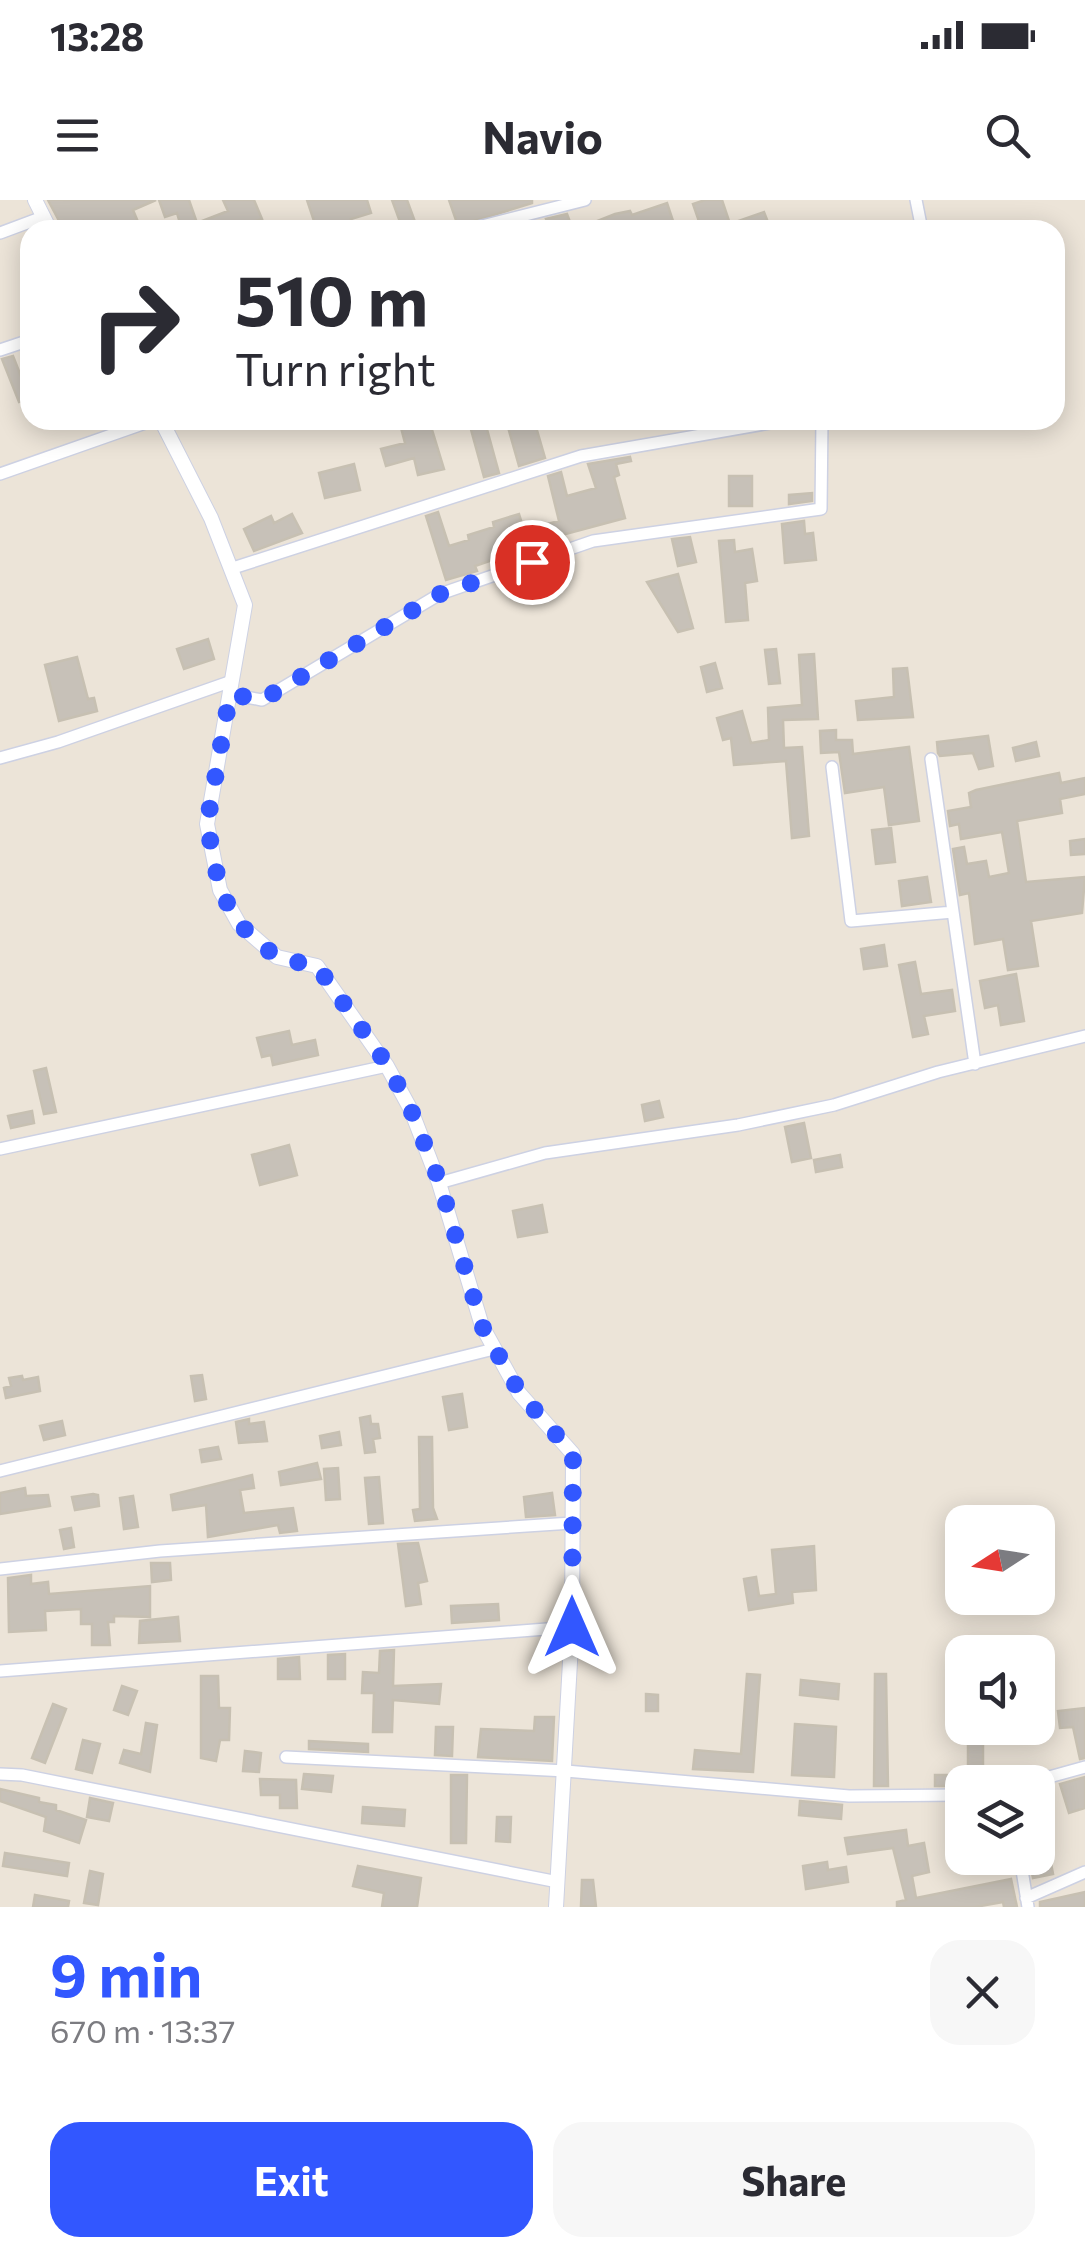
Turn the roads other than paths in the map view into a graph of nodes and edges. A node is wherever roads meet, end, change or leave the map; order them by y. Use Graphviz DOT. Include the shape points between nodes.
graph roads {
  1 [pos="585,200"];
  2 [pos="506,220"];
  3 [pos="125,430"];
  4 [pos="166,430"];
  5 [pos="730,430"];
  6 [pos="822,430"];
  7 [pos="0,474"];
  8 [pos="234,568"];
  9 [pos="231,688"];
  10 [pos="0,758"];
  11 [pos="931,759"];
  12 [pos="832,767"];
  13 [pos="953,912"];
  14 [pos="1085,1036"];
  15 [pos="974,1064"];
  16 [pos="388,1066"];
  17 [pos="0,1148"];
  18 [pos="440,1183"];
  19 [pos="494,1349"];
  20 [pos="0,1471"];
  21 [pos="572,1522"];
  22 [pos="0,1568"];
  23 [pos="572,1627"];
  24 [pos="0,1671"];
  25 [pos="286,1757"];
  26 [pos="1085,1767"];
  27 [pos="566,1771"];
  28 [pos="0,1774"];
  29 [pos="1055,1775"];
  30 [pos="945,1794"];
  31 [pos="1085,1872"];
  32 [pos="1023,1875"];
  33 [pos="558,1882"];
  34 [pos="1027,1903"];
  35 [pos="556,1907"];
  1 -- 2 [label="street"];
  3 -- 7 [label="street"];
  4 -- 8 [label="street"];
  5 -- 8 [label="street" via="581,456"];
  6 -- 9 [label="street" via="821,509 593,542 440,594 262,700"];
  8 -- 9 [label="street" via="245,605"];
  9 -- 10 [label="street"];
  9 -- 16 [label="street" via="207,824 220,890 239,924 277,958 317,966"];
  11 -- 13 [label="street"];
  12 -- 13 [label="street" via="851,921"];
  13 -- 15 [label="street"];
  14 -- 15 [label="street"];
  15 -- 18 [label="street" via="834,1105 546,1153"];
  16 -- 17 [label="street"];
  16 -- 18 [label="street"];
  18 -- 19 [label="street"];
  19 -- 20 [label="street"];
  19 -- 21 [label="street" via="520,1393 573,1454"];
  21 -- 22 [label="street"];
  21 -- 23 [label="street"];
  23 -- 24 [label="street"];
  23 -- 27 [label="street"];
  25 -- 27 [label="street"];
  26 -- 29 [label="street"];
  27 -- 30 [label="street" via="849,1796"];
  27 -- 33 [label="street"];
  28 -- 33 [label="street"];
  31 -- 34 [label="street"];
  32 -- 34 [label="street"];
  33 -- 35 [label="street"];
}
